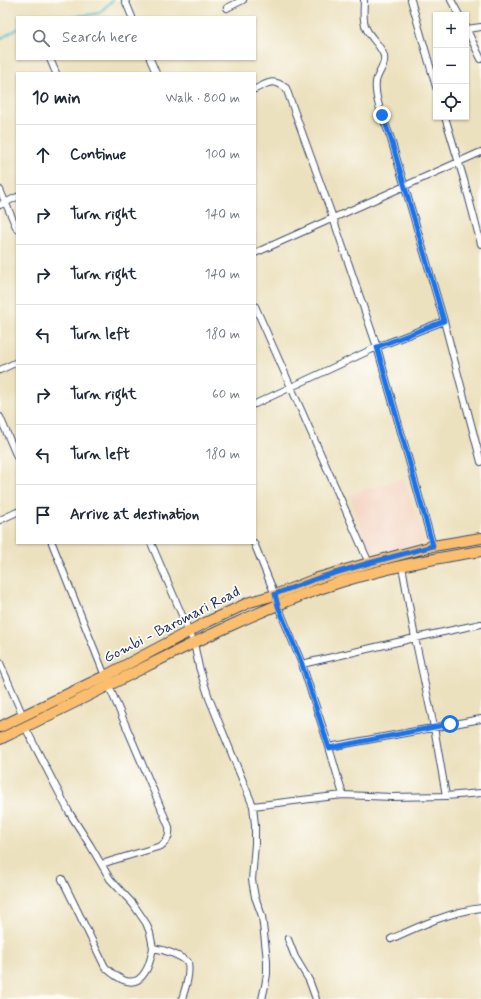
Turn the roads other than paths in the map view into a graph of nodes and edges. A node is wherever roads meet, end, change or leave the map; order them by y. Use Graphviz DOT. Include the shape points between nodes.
graph roads {
  1 [pos="125,0"];
  2 [pos="243,0"];
  3 [pos="364,0"];
  4 [pos="411,0"];
  5 [pos="451,0"];
  6 [pos="227,8"];
  7 [pos="457,12"];
  8 [pos="132,16"];
  9 [pos="481,26"];
  10 [pos="469,28"];
  11 [pos="469,34"];
  12 [pos="50,60"];
  13 [pos="150,60"];
  14 [pos="481,60"];
  15 [pos="56,72"];
  16 [pos="156,72"];
  17 [pos="435,84"];
  18 [pos="256,89"];
  19 [pos="446,120"];
  20 [pos="481,152"];
  21 [pos="458,162"];
  22 [pos="405,187"];
  23 [pos="0,190"];
  24 [pos="16,198"];
  25 [pos="3,204"];
  26 [pos="333,218"];
  27 [pos="16,227"];
  28 [pos="481,244"];
  29 [pos="256,253"];
  30 [pos="256,308"];
  31 [pos="444,321"];
  32 [pos="377,347"];
  33 [pos="16,362"];
  34 [pos="0,370"];
  35 [pos="291,388"];
  36 [pos="256,404"];
  37 [pos="0,417"];
  38 [pos="16,455"];
  39 [pos="481,462"];
  40 [pos="16,512"];
  41 [pos="0,520"];
  42 [pos="481,538"];
  43 [pos="52,544"];
  44 [pos="151,544"];
  45 [pos="254,544"];
  46 [pos="433,546"];
  47 [pos="481,552"];
  48 [pos="369,563"];
  49 [pos="402,566"];
  50 [pos="275,594"];
  51 [pos="278,606"];
  52 [pos="481,624"];
  53 [pos="188,631"];
  54 [pos="415,638"];
  55 [pos="194,643"];
  56 [pos="0,663"];
  57 [pos="302,664"];
  58 [pos="106,681"];
  59 [pos="23,716"];
  60 [pos="481,719"];
  61 [pos="0,727"];
  62 [pos="25,727"];
  63 [pos="434,727"];
  64 [pos="0,739"];
  65 [pos="329,748"];
  66 [pos="481,793"];
  67 [pos="343,795"];
  68 [pos="446,796"];
  69 [pos="253,806"];
  70 [pos="102,864"];
  71 [pos="62,878"];
  72 [pos="481,908"];
  73 [pos="288,939"];
  74 [pos="391,939"];
  75 [pos="153,948"];
  76 [pos="182,999"];
  77 [pos="262,999"];
  78 [pos="316,999"];
  1 -- 8 [label="street"];
  2 -- 6 [label="street"];
  3 -- 22 [label="street" via="366,28 381,49 385,61 377,76 375,91"];
  4 -- 17 [label="street"];
  5 -- 7 [label="street"];
  9 -- 10 [label="street"];
  11 -- 14 [label="street"];
  12 -- 15 [label="street"];
  13 -- 16 [label="street"];
  18 -- 26 [label="street" via="270,82 286,88"];
  19 -- 21 [label="street"];
  20 -- 21 [label="street"];
  21 -- 22 [label="street"];
  21 -- 28 [label="street"];
  22 -- 26 [label="street"];
  22 -- 31 [label="street"];
  23 -- 25 [label="street"];
  24 -- 25 [label="street"];
  25 -- 27 [label="street"];
  26 -- 29 [label="street"];
  26 -- 32 [label="street"];
  30 -- 35 [label="street"];
  31 -- 32 [label="street"];
  31 -- 39 [label="street"];
  32 -- 35 [label="street"];
  32 -- 46 [label="street"];
  33 -- 34 [label="street"];
  35 -- 36 [label="street"];
  35 -- 48 [label="street"];
  37 -- 38 [label="street"];
  40 -- 41 [label="street"];
  42 -- 46 [label="main road, Gombi - Baromari Road"];
  43 -- 58 [label="street"];
  44 -- 53 [label="street"];
  45 -- 50 [label="street"];
  46 -- 48 [label="main road, Gombi - Baromari Road"];
  47 -- 49 [label="main road, Gombi - Baromari Road"];
  48 -- 50 [label="main road, Gombi - Baromari Road"];
  49 -- 51 [label="main road, Gombi - Baromari Road" via="325,587"];
  49 -- 54 [label="street"];
  50 -- 51 [label="street"];
  50 -- 53 [label="main road, Gombi - Baromari Road" via="250,602"];
  51 -- 55 [label="main road, Gombi - Baromari Road"];
  51 -- 57 [label="street"];
  52 -- 54 [label="street"];
  53 -- 55 [label="street"];
  53 -- 58 [label="main road, Gombi - Baromari Road"];
  54 -- 57 [label="street"];
  54 -- 63 [label="street"];
  55 -- 58 [label="main road, Gombi - Baromari Road"];
  55 -- 69 [label="street" via="209,698"];
  56 -- 59 [label="street"];
  57 -- 65 [label="street"];
  58 -- 59 [label="main road, Gombi - Baromari Road"];
  58 -- 62 [label="main road, Gombi - Baromari Road"];
  58 -- 70 [label="street" via="169,827 170,835 161,846"];
  59 -- 61 [label="main road, Gombi - Baromari Road"];
  60 -- 63 [label="street"];
  62 -- 64 [label="main road, Gombi - Baromari Road"];
  62 -- 70 [label="street" via="69,812"];
  63 -- 65 [label="street"];
  63 -- 68 [label="street"];
  65 -- 67 [label="street"];
  66 -- 68 [label="street"];
  67 -- 68 [label="street"];
  67 -- 69 [label="street"];
  69 -- 77 [label="street" via="255,844 252,880 262,916 267,967"];
  70 -- 75 [label="street" via="110,879 146,923"];
  71 -- 75 [label="street" via="106,967 114,975 123,981 139,979 145,973"];
  72 -- 74 [label="street" via="439,918"];
  73 -- 78 [label="street"];
  75 -- 76 [label="street" via="170,952 188,962 189,970"];
}
